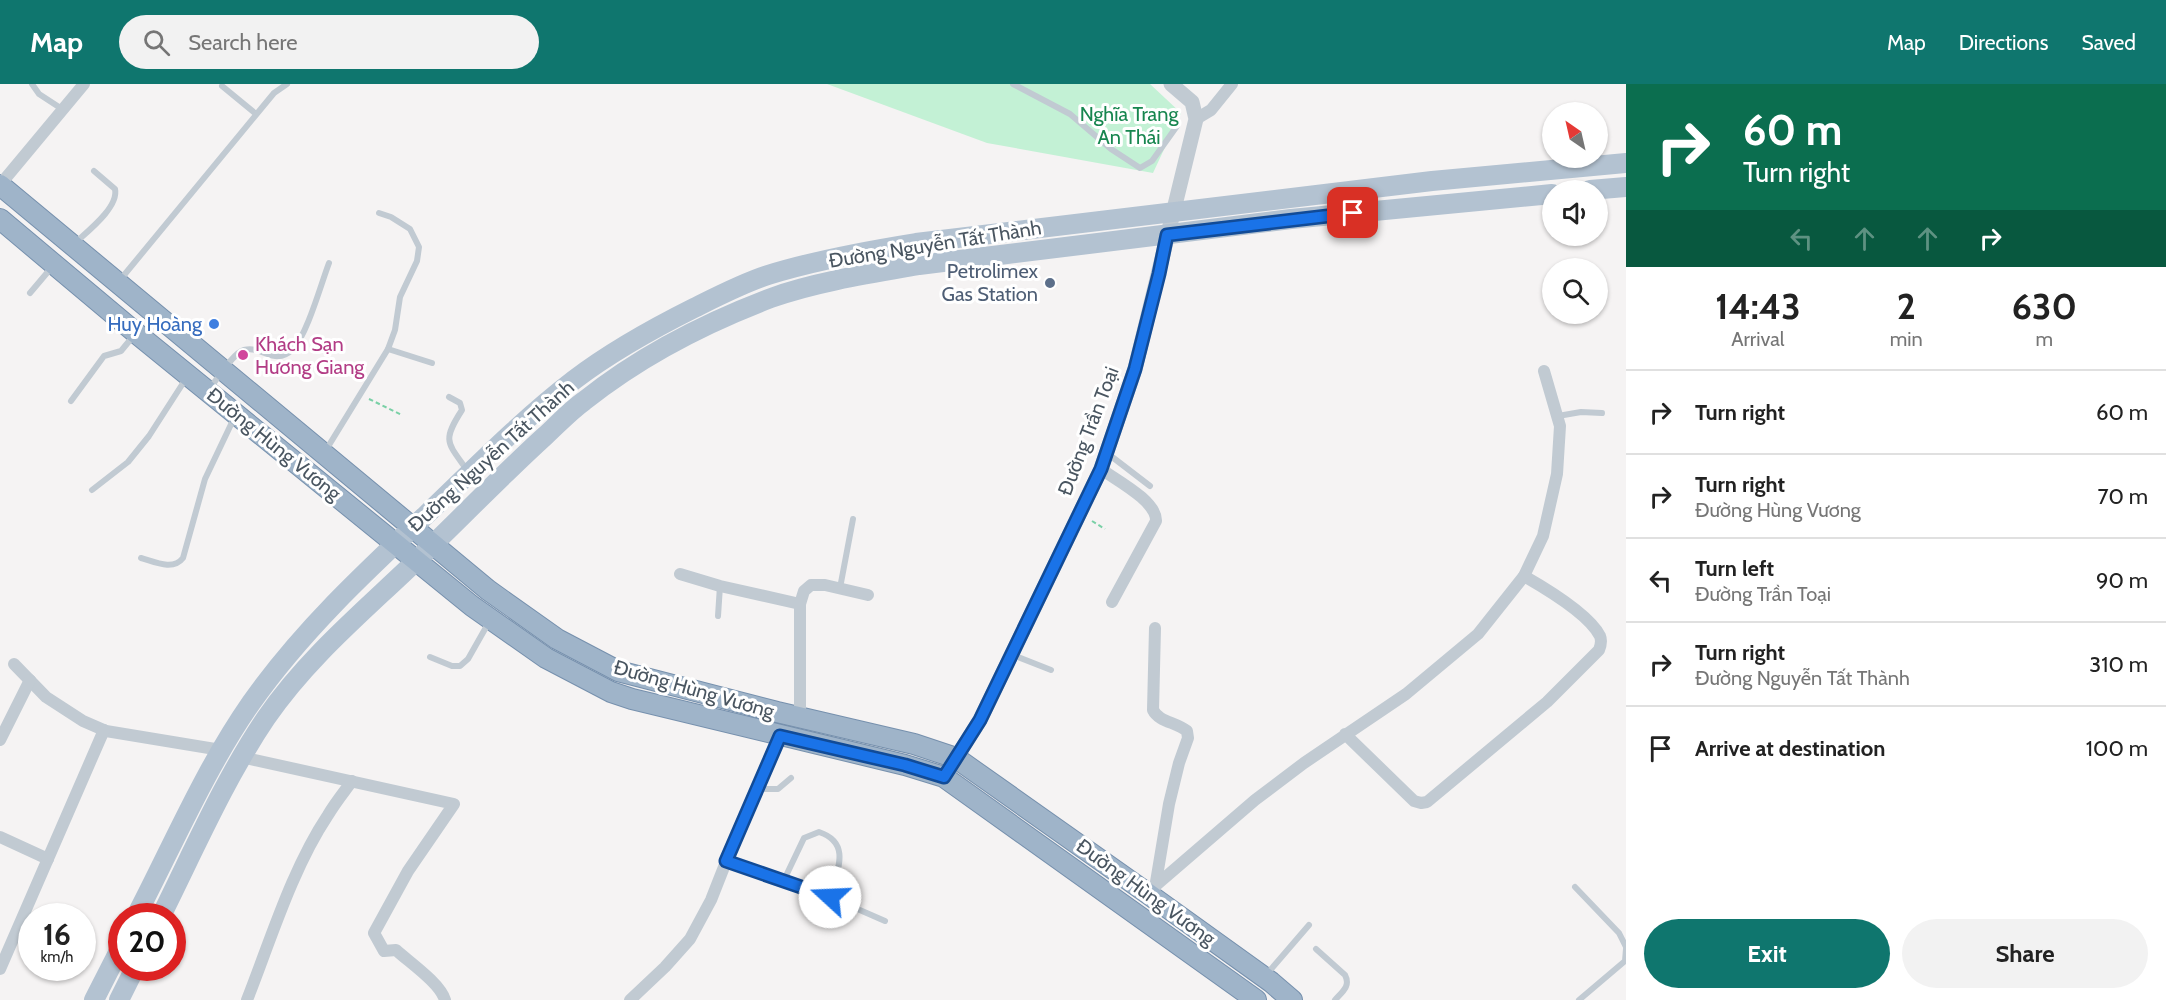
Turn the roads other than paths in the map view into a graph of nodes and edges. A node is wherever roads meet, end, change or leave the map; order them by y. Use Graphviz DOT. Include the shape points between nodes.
graph roads {
  1 [pos="32,84"];
  2 [pos="84,84"];
  3 [pos="287,84"];
  4 [pos="1013,84"];
  5 [pos="1171,84"];
  6 [pos="1232,84"];
  7 [pos="222,86"];
  8 [pos="63,110"];
  9 [pos="256,114"];
  10 [pos="1196,119"];
  11 [pos="1178,126"];
  12 [pos="1626,163"];
  13 [pos="94,171"];
  14 [pos="0,185"];
  15 [pos="1626,187"];
  16 [pos="1608,188"];
  17 [pos="1542,195"];
  18 [pos="1172,212"];
  19 [pos="379,213"];
  20 [pos="0,219"];
  21 [pos="1040,228"];
  22 [pos="1167,235"];
  23 [pos="73,246"];
  24 [pos="1042,250"];
  25 [pos="329,263"];
  26 [pos="54,264"];
  27 [pos="118,283"];
  28 [pos="30,293"];
  29 [pos="136,333"];
  30 [pos="388,349"];
  31 [pos="432,363"];
  32 [pos="224,370"];
  33 [pos="1544,371"];
  34 [pos="188,375"];
  35 [pos="208,391"];
  36 [pos="449,398"];
  37 [pos="71,401"];
  38 [pos="237,413"];
  39 [pos="1602,413"];
  40 [pos="1558,416"];
  41 [pos="324,453"];
  42 [pos="1107,453"];
  43 [pos="1101,469"];
  44 [pos="470,473"];
  45 [pos="1150,486"];
  46 [pos="92,490"];
  47 [pos="853,519"];
  48 [pos="413,527"];
  49 [pos="396,544"];
  50 [pos="434,544"];
  51 [pos="141,558"];
  52 [pos="417,561"];
  53 [pos="680,574"];
  54 [pos="1524,576"];
  55 [pos="720,586"];
  56 [pos="840,588"];
  57 [pos="868,595"];
  58 [pos="1112,602"];
  59 [pos="800,604"];
  60 [pos="718,616"];
  61 [pos="491,619"];
  62 [pos="1155,628"];
  63 [pos="1012,655"];
  64 [pos="430,657"];
  65 [pos="14,664"];
  66 [pos="1051,670"];
  67 [pos="30,680"];
  68 [pos="800,718"];
  69 [pos="104,730"];
  70 [pos="1346,734"];
  71 [pos="780,736"];
  72 [pos="0,740"];
  73 [pos="226,742"];
  74 [pos="245,751"];
  75 [pos="956,758"];
  76 [pos="944,777"];
  77 [pos="791,778"];
  78 [pos="352,781"];
  79 [pos="758,789"];
  80 [pos="0,837"];
  81 [pos="48,859"];
  82 [pos="726,861"];
  83 [pos="158,873"];
  84 [pos="784,880"];
  85 [pos="178,882"];
  86 [pos="1575,887"];
  87 [pos="1151,890"];
  88 [pos="830,897"];
  89 [pos="143,903"];
  90 [pos="168,903"];
  91 [pos="885,921"];
  92 [pos="1309,925"];
  93 [pos="1626,948"];
  94 [pos="1316,949"];
  95 [pos="0,969"];
  96 [pos="108,972"];
  97 [pos="1264,977"];
  98 [pos="128,981"];
  99 [pos="94,1000"];
  100 [pos="119,1000"];
  101 [pos="247,1000"];
  102 [pos="445,1000"];
  103 [pos="630,1000"];
  104 [pos="1256,1000"];
  105 [pos="1292,1000"];
  106 [pos="1335,1000"];
  107 [pos="1579,1000"];
  1 -- 8 [label="lane" via="39,94"];
  2 -- 8 [label="street"];
  3 -- 9 [label="lane"];
  4 -- 11 [label="lane" via="1070,114 1140,168 1152,161"];
  5 -- 10 [label="street" via="1192,102"];
  6 -- 10 [label="street" via="1211,110"];
  7 -- 9 [label="lane"];
  8 -- 14 [label="street"];
  9 -- 27 [label="lane"];
  10 -- 18 [label="street, Đường Trần Toại"];
  12 -- 18 [label="main road, Đường Nguyễn Tất Thành"];
  13 -- 23 [label="lane" via="115,189 115,202"];
  14 -- 23 [label="highway, Đường Hùng Vương"];
  15 -- 16 [label="main road"];
  17 -- 22 [label="main road, Đường Nguyễn Tất Thành"];
  18 -- 21 [label="main road, Đường Nguyễn Tất Thành"];
  18 -- 22 [label="street, Đường Trần Toại"];
  19 -- 30 [label="lane" via="410,229 419,247 417,261 400,297"];
  20 -- 26 [label="highway, Đường Hùng Vương"];
  21 -- 24 [label="main road"];
  21 -- 44 [label="main road, Đường Nguyễn Tất Thành" via="871,250 766,276 716,297 620,347 573,381"];
  22 -- 24 [label="main road, Đường Nguyễn Tất Thành"];
  22 -- 42 [label="street, Đường Trần Toại" via="1135,369"];
  23 -- 27 [label="highway, Đường Hùng Vương"];
  24 -- 50 [label="main road, Đường Nguyễn Tất Thành" via="919,265 773,297 678,340 583,401"];
  25 -- 32 [label="lane" via="301,338 292,350 273,357 243,350"];
  26 -- 28 [label="lane"];
  26 -- 29 [label="highway, Đường Hùng Vương"];
  27 -- 32 [label="highway, Đường Hùng Vương"];
  29 -- 34 [label="highway, Đường Hùng Vương"];
  29 -- 37 [label="lane" via="121,351 104,356"];
  30 -- 31 [label="lane"];
  30 -- 41 [label="lane"];
  32 -- 35 [label="lane"];
  32 -- 41 [label="highway, Đường Hùng Vương"];
  33 -- 40 [label="street"];
  34 -- 35 [label="highway, Đường Hùng Vương"];
  34 -- 46 [label="lane" via="128,462"];
  35 -- 38 [label="highway, Đường Hùng Vương"];
  36 -- 44 [label="lane" via="460,403 462,410 448,442"];
  38 -- 49 [label="highway, Đường Hùng Vương"];
  38 -- 51 [label="lane" via="205,479 183,558 169,566"];
  39 -- 40 [label="lane"];
  40 -- 54 [label="street" via="1557,474 1543,536"];
  41 -- 48 [label="highway, Đường Hùng Vương"];
  42 -- 43 [label="street, Đường Trần Toại"];
  42 -- 45 [label="lane"];
  43 -- 58 [label="street" via="1146,500 1156,517"];
  43 -- 63 [label="street, Đường Trần Toại"];
  44 -- 48 [label="main road, Đường Nguyễn Tất Thành"];
  47 -- 56 [label="lane"];
  48 -- 49 [label="main road, Đường Nguyễn Tất Thành"];
  48 -- 50 [label="highway, Đường Hùng Vương"];
  49 -- 52 [label="highway, Đường Hùng Vương"];
  49 -- 73 [label="main road, Đường Nguyễn Tất Thành" via="308,630"];
  50 -- 52 [label="main road, Đường Nguyễn Tất Thành"];
  50 -- 68 [label="highway, Đường Hùng Vương" via="488,590 557,639 618,671"];
  52 -- 61 [label="highway, Đường Hùng Vương"];
  52 -- 74 [label="main road, Đường Nguyễn Tất Thành" via="299,674"];
  53 -- 55 [label="street"];
  54 -- 70 [label="street" via="1478,634 1406,694"];
  54 -- 70 [label="street" via="1558,596 1585,619 1602,642 1599,650 1546,702 1421,803 1414,801"];
  55 -- 59 [label="street"];
  55 -- 60 [label="lane"];
  56 -- 57 [label="street"];
  56 -- 59 [label="street" via="811,585 804,591"];
  59 -- 68 [label="street"];
  61 -- 64 [label="lane" via="460,666"];
  61 -- 71 [label="highway, Đường Hùng Vương" via="546,658 611,692"];
  62 -- 87 [label="street" via="1153,710 1187,730 1188,738 1168,804"];
  63 -- 66 [label="lane"];
  63 -- 75 [label="street, Đường Trần Toại"];
  65 -- 67 [label="street"];
  67 -- 69 [label="street" via="46,697"];
  67 -- 72 [label="street"];
  68 -- 75 [label="highway, Đường Hùng Vương" via="914,744"];
  69 -- 73 [label="street" via="170,743"];
  69 -- 81 [label="street"];
  70 -- 87 [label="street" via="1255,800"];
  71 -- 76 [label="highway, Đường Hùng Vương"];
  71 -- 79 [label="street"];
  73 -- 83 [label="main road, Đường Nguyễn Tất Thành"];
  74 -- 78 [label="street"];
  74 -- 85 [label="main road, Đường Nguyễn Tất Thành"];
  75 -- 76 [label="street, Đường Trần Toại"];
  75 -- 87 [label="highway, Đường Hùng Vương"];
  76 -- 104 [label="highway, Đường Hùng Vương"];
  77 -- 79 [label="lane" via="778,789"];
  78 -- 101 [label="street" via="309,850"];
  78 -- 102 [label="street" via="454,804 408,871 374,933 384,951 396,950 435,985"];
  79 -- 82 [label="street"];
  80 -- 81 [label="street"];
  81 -- 95 [label="street"];
  82 -- 84 [label="lane"];
  82 -- 103 [label="street" via="690,939"];
  83 -- 85 [label="main road"];
  83 -- 89 [label="main road, Đường Nguyễn Tất Thành"];
  84 -- 88 [label="lane"];
  84 -- 88 [label="lane" via="804,838 819,832 830,836 838,845 840,858"];
  85 -- 90 [label="main road, Đường Nguyễn Tất Thành"];
  86 -- 93 [label="lane" via="1619,933"];
  87 -- 97 [label="highway, Đường Hùng Vương"];
  88 -- 91 [label="lane"];
  92 -- 97 [label="lane"];
  93 -- 107 [label="lane" via="1625,961"];
  94 -- 106 [label="lane" via="1348,980 1347,988"];
  96 -- 99 [label="main road"];
  97 -- 105 [label="highway, Đường Hùng Vương"];
  98 -- 100 [label="main road"];
}
